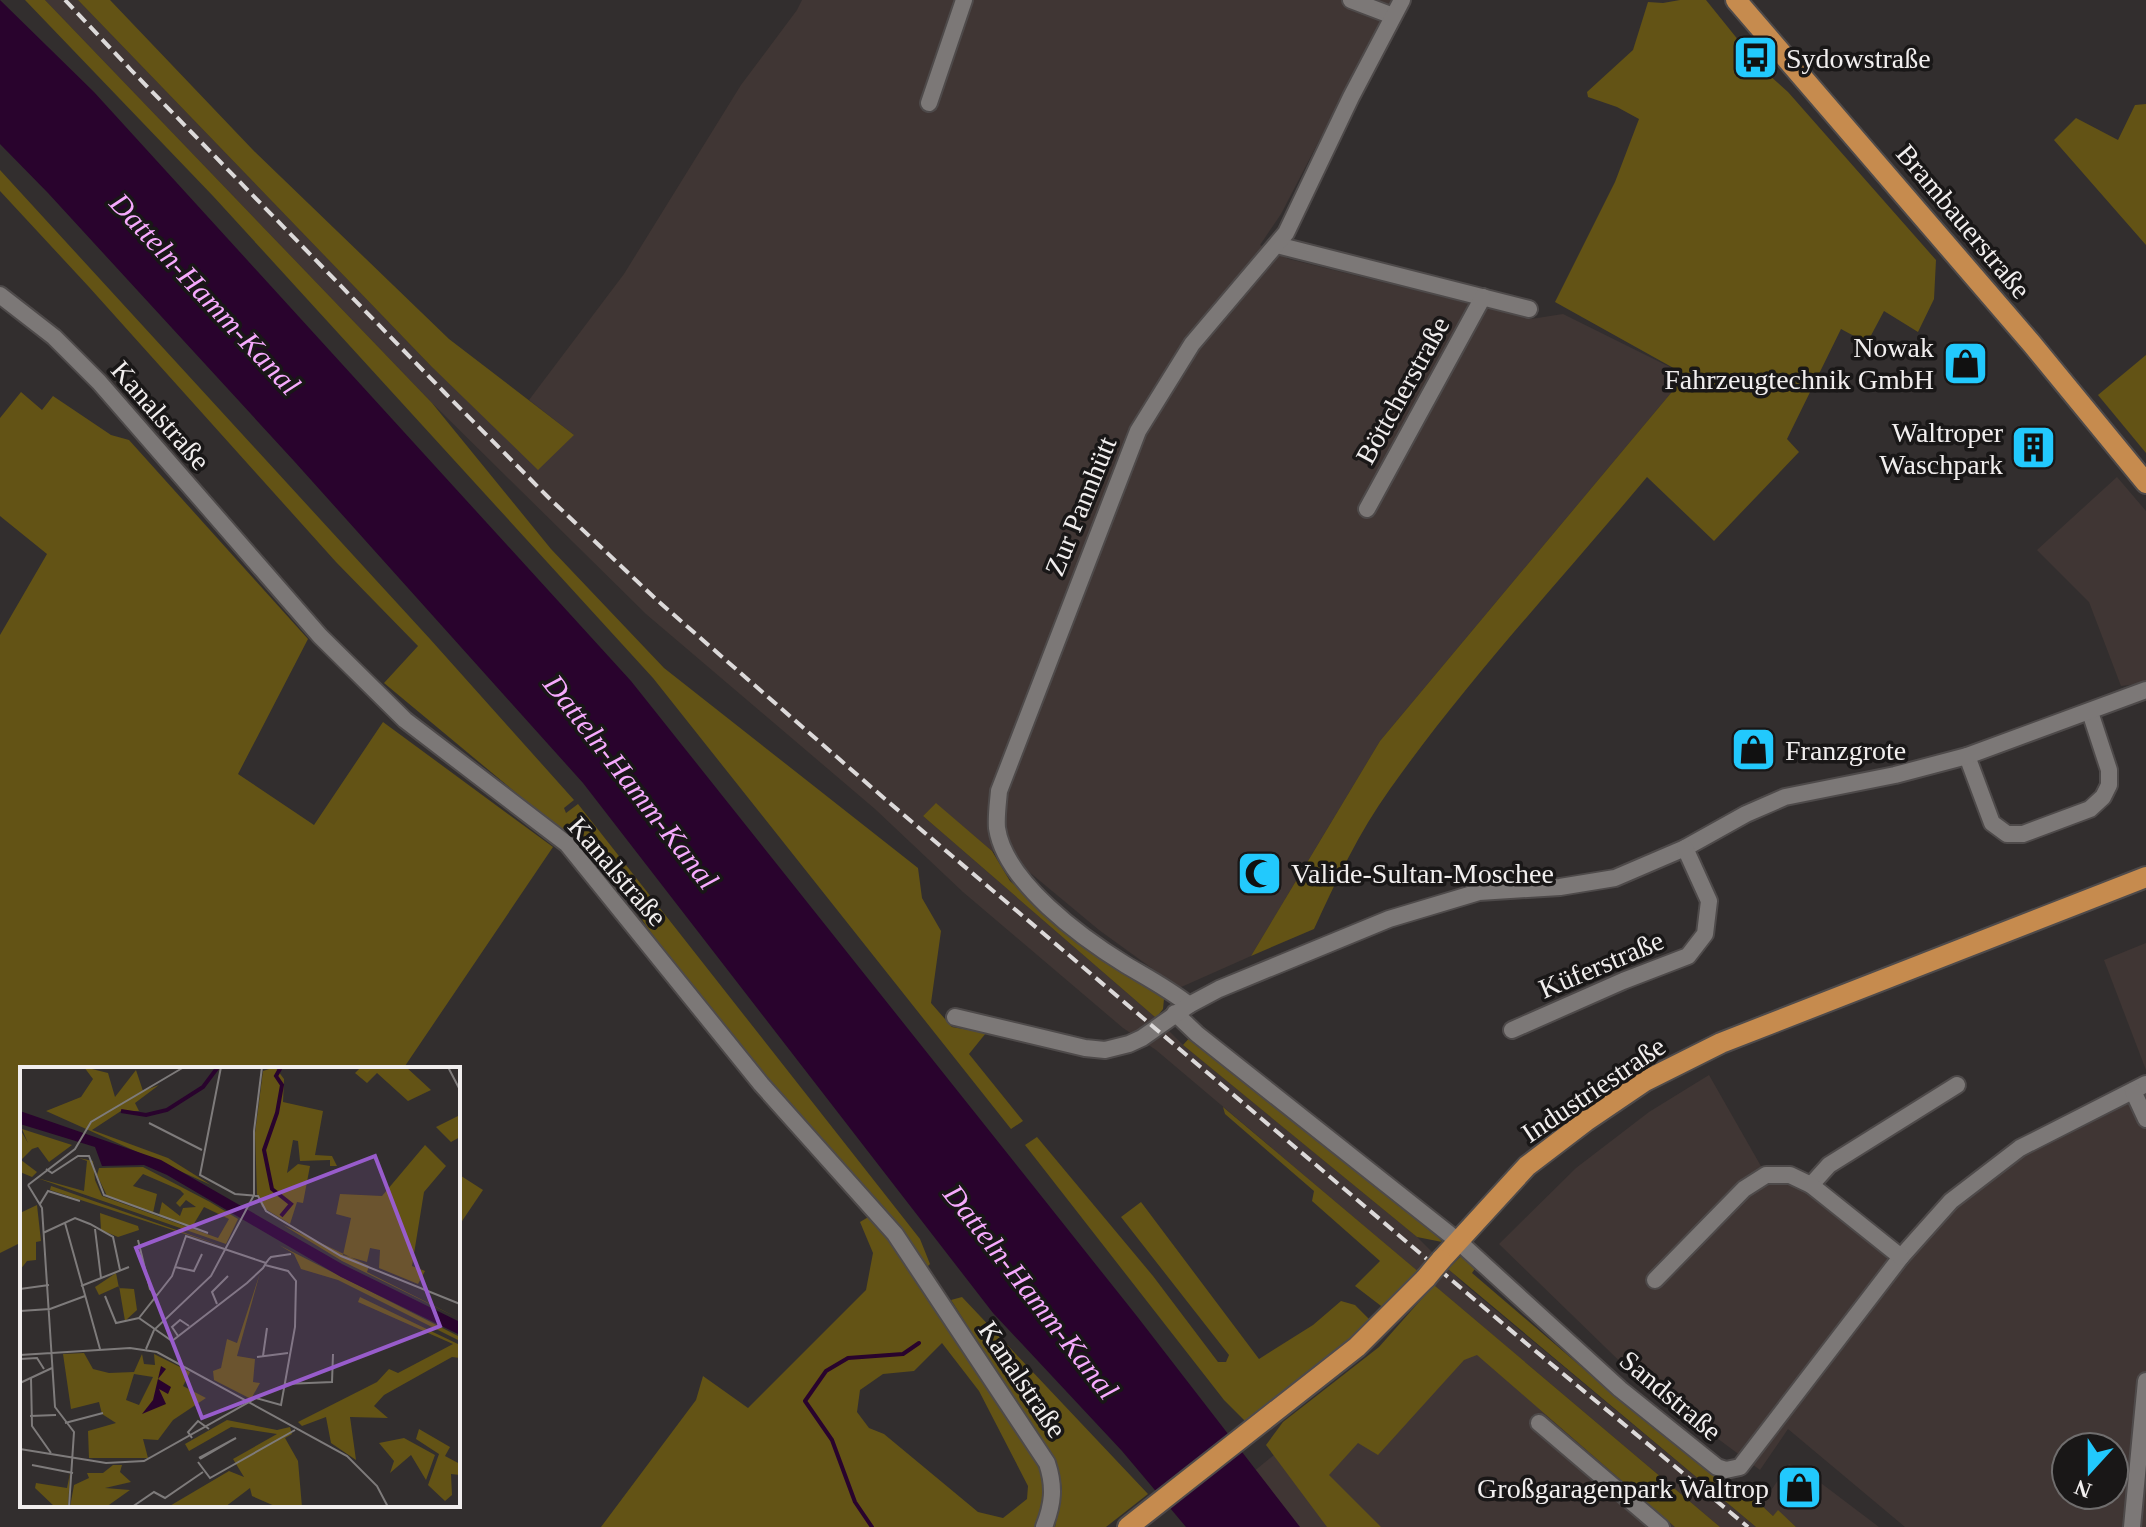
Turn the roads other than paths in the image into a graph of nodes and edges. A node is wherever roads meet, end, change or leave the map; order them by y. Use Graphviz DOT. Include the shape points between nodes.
graph roads {
  1 [pos="964,0"];
  2 [pos="1351,0"];
  3 [pos="1402,0"];
  4 [pos="1736,0"];
  5 [pos="1393,16"];
  6 [pos="929,103"];
  7 [pos="1277,245"];
  8 [pos="0,295"];
  9 [pos="1483,297"];
  10 [pos="1529,309"];
  11 [pos="2146,483"];
  12 [pos="1367,509"];
  13 [pos="2146,690"];
  14 [pos="2090,712"];
  15 [pos="1967,756"];
  16 [pos="1685,848"];
  17 [pos="2146,877"];
  18 [pos="1182,1009"];
  19 [pos="955,1017"];
  20 [pos="1512,1030"];
  21 [pos="1957,1085"];
  22 [pos="2139,1087"];
  23 [pos="2146,1119"];
  24 [pos="1811,1185"];
  25 [pos="1458,1241"];
  26 [pos="1901,1257"];
  27 [pos="1655,1280"];
  28 [pos="2146,1381"];
  29 [pos="1539,1423"];
  30 [pos="1044,1527"];
  31 [pos="1128,1527"];
  32 [pos="1661,1527"];
  33 [pos="2132,1527"];
  1 -- 6 [label="street"];
  2 -- 5 [label="street"];
  3 -- 5 [label="street, Zur Pannhütt"];
  4 -- 11 [label="main road, Brambauerstraße"];
  5 -- 7 [label="street, Zur Pannhütt"];
  7 -- 9 [label="street, Böttcherstraße"];
  7 -- 18 [label="street, Zur Pannhütt" via="1192,344 1138,431 999,791 997,828 1013,869 1080,933 1173,992"];
  8 -- 30 [label="street, Kanalstraße" via="54,337 99,382 320,636 394,710 567,844 761,1084 895,1234 1047,1463 1053,1494"];
  9 -- 10 [label="street, Böttcherstraße"];
  9 -- 12 [label="street, Böttcherstraße"];
  13 -- 14 [label="street"];
  14 -- 15 [label="street"];
  14 -- 15 [label="street" via="2109,770 2106,792 2090,809 2023,834 2007,834 1992,823"];
  15 -- 16 [label="street" via="1785,797"];
  16 -- 18 [label="street" via="1615,878 1479,892 1389,919"];
  16 -- 20 [label="street, Küferstraße" via="1709,901 1705,934 1688,956"];
  17 -- 25 [label="main road, Industriestraße" via="1721,1043 1645,1081 1527,1166"];
  18 -- 19 [label="street" via="1142,1038 1105,1050"];
  18 -- 25 [label="street, Sandstraße" via="1197,1034"];
  21 -- 24 [label="street" via="1829,1165"];
  22 -- 23 [label="street"];
  22 -- 26 [label="street, Sandstraße" via="2020,1148 1951,1201"];
  24 -- 26 [label="street"];
  24 -- 27 [label="street" via="1790,1175 1766,1175 1744,1189"];
  25 -- 26 [label="street, Sandstraße" via="1620,1389 1726,1470 1740,1467"];
  25 -- 31 [label="main road, Industriestraße, bridge" via="1357,1347"];
  28 -- 33 [label="street"];
  29 -- 32 [label="street"];
}
